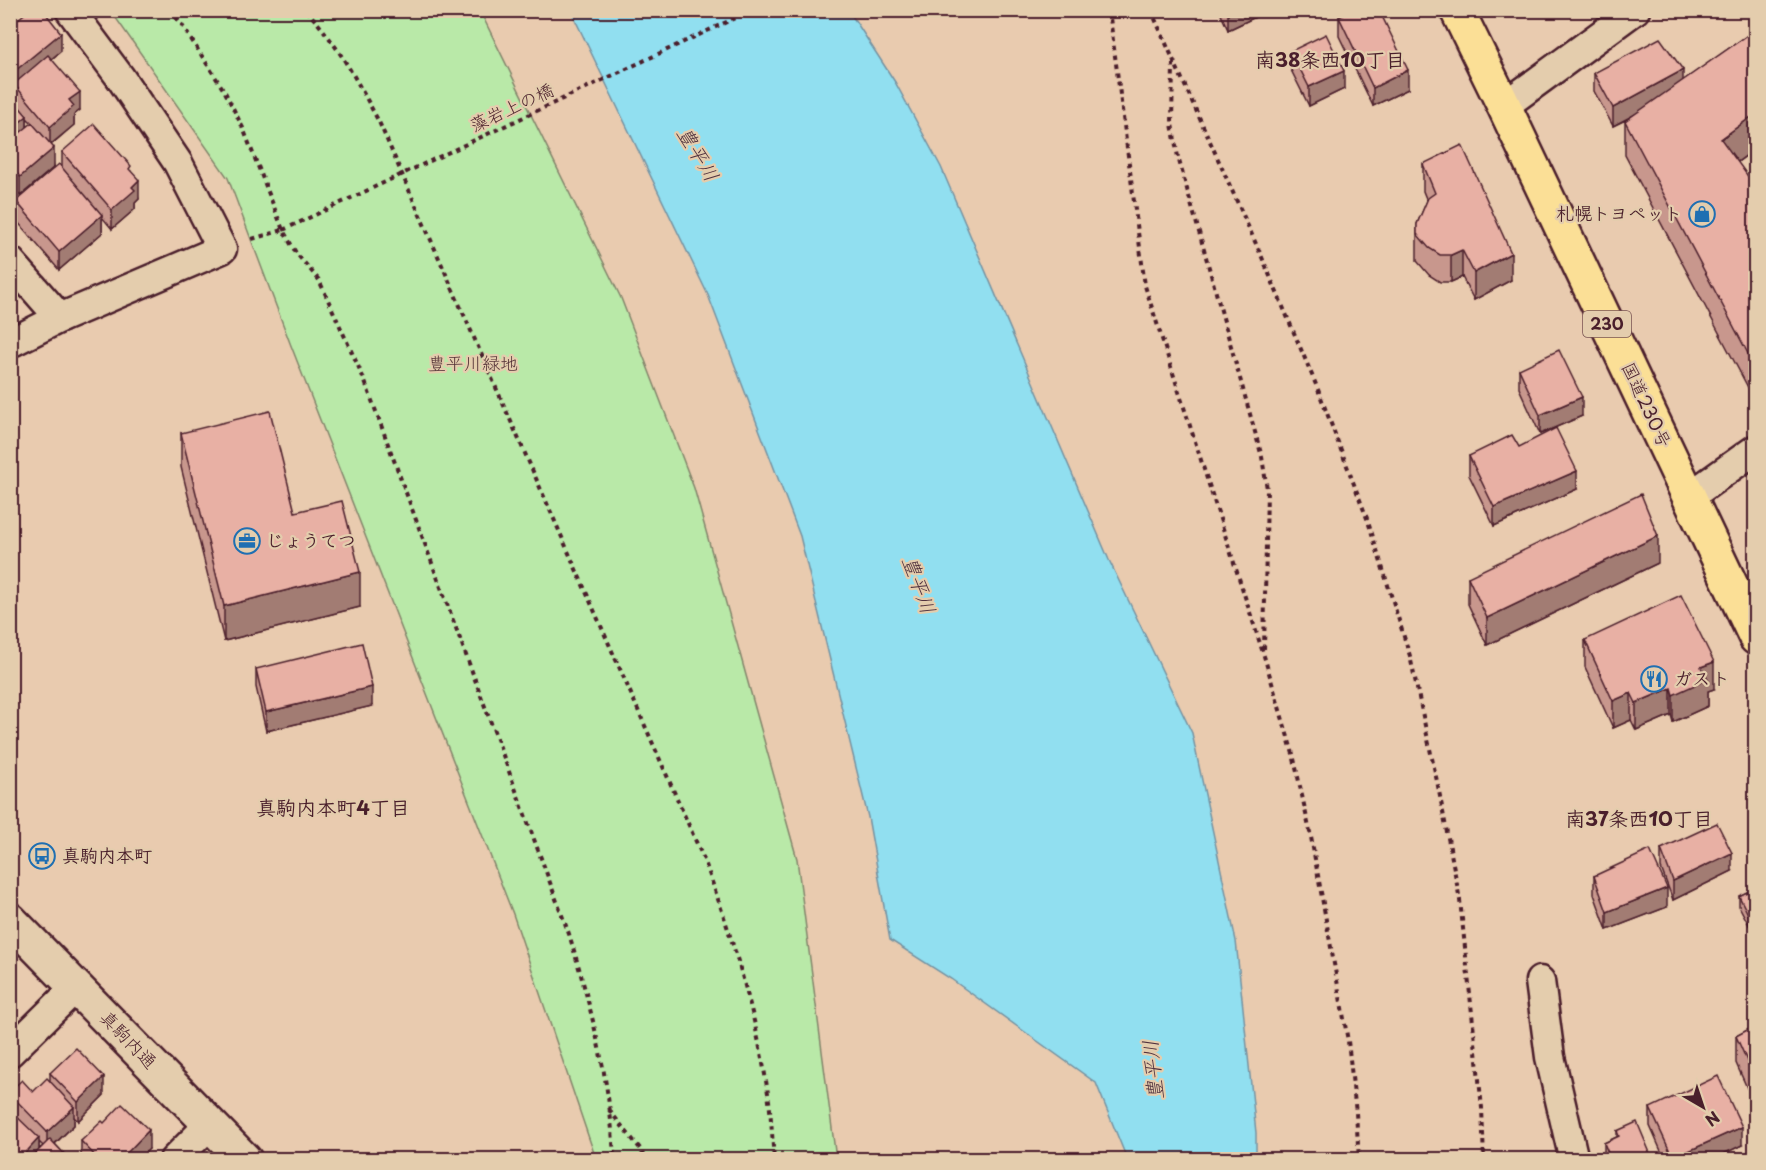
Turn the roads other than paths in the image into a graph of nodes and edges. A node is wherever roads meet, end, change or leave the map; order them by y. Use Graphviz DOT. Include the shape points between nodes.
graph roads {
  1 [pos="70,10"];
  2 [pos="1456,10"];
  3 [pos="1635,10"];
  4 [pos="1504,106"];
  5 [pos="10,261"];
  6 [pos="60,318"];
  7 [pos="10,343"];
  8 [pos="1755,448"];
  9 [pos="1689,497"];
  10 [pos="1755,638"];
  11 [pos="10,920"];
  12 [pos="1540,981"];
  13 [pos="76,987"];
  14 [pos="10,1052"];
  15 [pos="210,1124"];
  16 [pos="174,1160"];
  17 [pos="244,1160"];
  18 [pos="1574,1160"];
  1 -- 6 [label="street" via="178,163 222,249"];
  2 -- 4 [label="highway, 国道230号 / 230"];
  3 -- 4 [label="street"];
  4 -- 9 [label="highway, 国道230号 / 230"];
  5 -- 6 [label="street"];
  6 -- 7 [label="street"];
  8 -- 9 [label="street"];
  9 -- 10 [label="highway, 国道230号 / 230"];
  11 -- 13 [label="street, 真駒内通"];
  12 -- 18 [label="street" via="1550,1057"];
  13 -- 14 [label="street"];
  13 -- 15 [label="street, 真駒内通"];
  15 -- 16 [label="street"];
  15 -- 17 [label="street, 真駒内通"];
}
